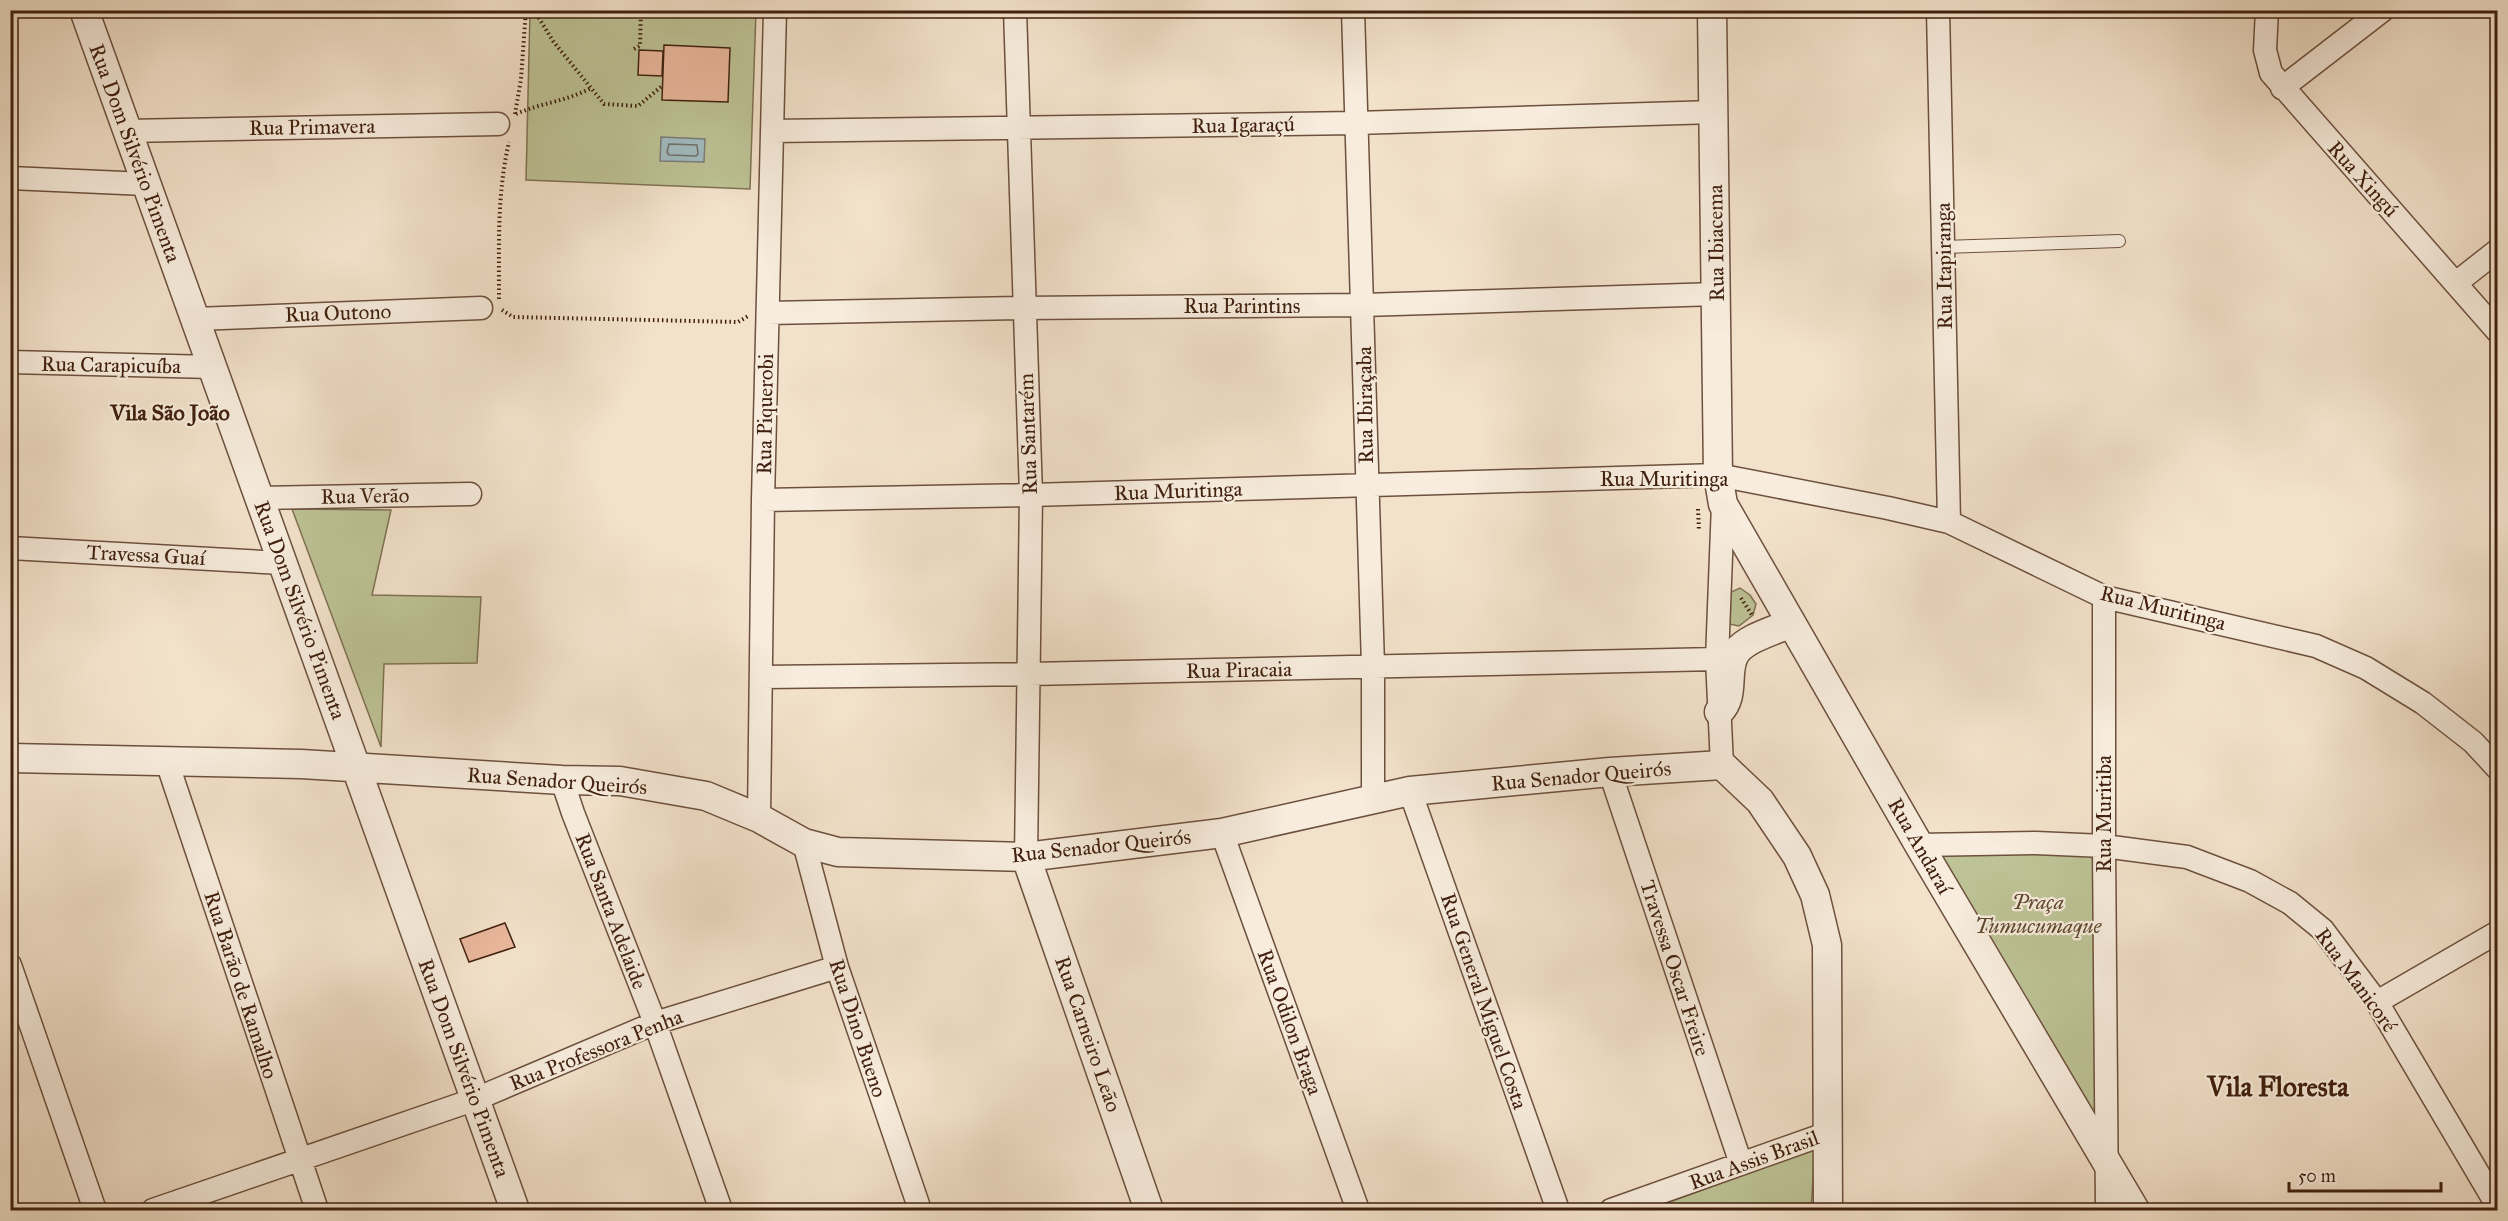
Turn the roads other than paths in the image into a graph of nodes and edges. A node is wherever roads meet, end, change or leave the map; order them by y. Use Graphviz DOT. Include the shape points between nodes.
graph roads {
  1 [pos="84,10"];
  2 [pos="775,10"];
  3 [pos="1015,10"];
  4 [pos="1353,10"];
  5 [pos="1712,10"];
  6 [pos="1938,10"];
  7 [pos="2267,10"];
  8 [pos="2383,10"];
  9 [pos="2282,88"];
  10 [pos="1714,112"];
  11 [pos="1356,123"];
  12 [pos="509,125"];
  13 [pos="1018,128"];
  14 [pos="127,131"];
  15 [pos="772,131"];
  16 [pos="10,178"];
  17 [pos="146,184"];
  18 [pos="2119,241"];
  19 [pos="1943,248"];
  20 [pos="2498,250"];
  21 [pos="2456,283"];
  22 [pos="1717,294"];
  23 [pos="1363,305"];
  24 [pos="481,308"];
  25 [pos="1024,308"];
  26 [pos="768,313"];
  27 [pos="195,319"];
  28 [pos="2498,332"];
  29 [pos="10,362"];
  30 [pos="212,368"];
  31 [pos="1718,475"];
  32 [pos="1367,485"];
  33 [pos="470,494"];
  34 [pos="1030,495"];
  35 [pos="259,498"];
  36 [pos="763,500"];
  37 [pos="1724,504"];
  38 [pos="1949,522"];
  39 [pos="10,548"];
  40 [pos="282,562"];
  41 [pos="2104,597"];
  42 [pos="1791,623"];
  43 [pos="1717,659"];
  44 [pos="1372,666"];
  45 [pos="1030,674"];
  46 [pos="761,677"];
  47 [pos="1719,712"];
  48 [pos="10,758"];
  49 [pos="166,759"];
  50 [pos="1722,765"];
  51 [pos="356,767"];
  52 [pos="2498,769"];
  53 [pos="1610,772"];
  54 [pos="562,780"];
  55 [pos="1410,791"];
  56 [pos="1372,799"];
  57 [pos="759,818"];
  58 [pos="1222,833"];
  59 [pos="804,843"];
  60 [pos="1919,845"];
  61 [pos="2104,846"];
  62 [pos="1026,857"];
  63 [pos="2498,932"];
  64 [pos="10,965"];
  65 [pos="837,967"];
  66 [pos="2377,1002"];
  67 [pos="655,1023"];
  68 [pos="476,1099"];
  69 [pos="1828,1133"];
  70 [pos="299,1160"];
  71 [pos="1741,1164"];
  72 [pos="2107,1165"];
  73 [pos="2498,1207"];
  74 [pos="95,1210"];
  75 [pos="153,1210"];
  76 [pos="317,1210"];
  77 [pos="515,1210"];
  78 [pos="721,1210"];
  79 [pos="920,1210"];
  80 [pos="1149,1210"];
  81 [pos="1358,1210"];
  82 [pos="1558,1210"];
  83 [pos="1611,1210"];
  84 [pos="1828,1210"];
  85 [pos="2107,1210"];
  86 [pos="2135,1210"];
  1 -- 14 [label="street, Rua Dom Silvério Pimenta"];
  2 -- 15 [label="street, Rua Piquerobi"];
  3 -- 13 [label="street, Rua Santarém"];
  4 -- 11 [label="street, Rua Ibiraçaba"];
  5 -- 10 [label="street, Rua Ibiacema"];
  6 -- 19 [label="street, Rua Itapiranga"];
  7 -- 9 [label="street, Rua Xingú" via="2265,50 2271,74"];
  8 -- 9 [label="street"];
  9 -- 21 [label="street, Rua Xingú"];
  10 -- 11 [label="street, Rua Igaraçú"];
  10 -- 22 [label="street, Rua Ibiacema"];
  11 -- 13 [label="street, Rua Igaraçú"];
  11 -- 23 [label="street, Rua Ibiraçaba"];
  12 -- 14 [label="street, Rua Primavera"];
  13 -- 15 [label="street, Rua Igaraçú"];
  13 -- 25 [label="street, Rua Santarém"];
  14 -- 17 [label="street, Rua Dom Silvério Pimenta"];
  15 -- 26 [label="street, Rua Piquerobi"];
  16 -- 17 [label="street"];
  17 -- 27 [label="street, Rua Dom Silvério Pimenta"];
  18 -- 19 [label="lane"];
  19 -- 38 [label="street, Rua Itapiranga"];
  20 -- 21 [label="street"];
  21 -- 28 [label="street, Rua Xingú"];
  22 -- 23 [label="street, Rua Parintins"];
  22 -- 31 [label="street, Rua Ibiacema"];
  23 -- 25 [label="street, Rua Parintins"];
  23 -- 32 [label="street, Rua Ibiraçaba"];
  24 -- 27 [label="street, Rua Outono"];
  25 -- 26 [label="street, Rua Parintins"];
  25 -- 34 [label="street, Rua Santarém"];
  26 -- 36 [label="street, Rua Piquerobi"];
  27 -- 30 [label="street, Rua Dom Silvério Pimenta"];
  29 -- 30 [label="street, Rua Carapicuíba"];
  30 -- 35 [label="street, Rua Dom Silvério Pimenta"];
  31 -- 32 [label="street, Rua Muritinga"];
  31 -- 37 [label="street, Rua Andaraí"];
  31 -- 38 [label="street, Rua Muritinga"];
  32 -- 34 [label="street, Rua Muritinga"];
  32 -- 44 [label="street, Rua Ibiraçaba"];
  33 -- 35 [label="street, Rua Verão"];
  34 -- 36 [label="street, Rua Muritinga"];
  34 -- 45 [label="street, Rua Santarém"];
  35 -- 40 [label="street, Rua Dom Silvério Pimenta"];
  36 -- 46 [label="street, Rua Piquerobi"];
  37 -- 42 [label="street, Rua Andaraí"];
  37 -- 43 [label="street"];
  38 -- 41 [label="street, Rua Muritinga"];
  39 -- 40 [label="street, Travessa Guaí"];
  40 -- 51 [label="street, Rua Dom Silvério Pimenta"];
  41 -- 52 [label="street, Rua Muritinga" via="2295,640 2346,659 2423,703 2473,742"];
  41 -- 61 [label="street, Rua Muritiba"];
  42 -- 47 [label="street" via="1745,644 1735,654 1728,704"];
  42 -- 60 [label="street, Rua Andaraí"];
  43 -- 44 [label="street, Rua Piracaia"];
  43 -- 47 [label="street"];
  44 -- 45 [label="street, Rua Piracaia"];
  44 -- 56 [label="street, Rua Ibiraçaba"];
  45 -- 46 [label="street, Rua Piracaia"];
  45 -- 62 [label="street, Rua Santarém"];
  46 -- 57 [label="street, Rua Piquerobi"];
  47 -- 50 [label="street"];
  48 -- 49 [label="street, Rua Senador Queirós"];
  49 -- 51 [label="street, Rua Senador Queirós"];
  49 -- 70 [label="street, Rua Barão de Ramalho"];
  50 -- 53 [label="street, Rua Senador Queirós"];
  50 -- 69 [label="street" via="1760,801 1797,856 1815,896 1827,945"];
  51 -- 54 [label="street, Rua Senador Queirós"];
  51 -- 68 [label="street, Rua Dom Silvério Pimenta"];
  53 -- 55 [label="street, Rua Senador Queirós"];
  53 -- 71 [label="street, Travessa Oscar Freire"];
  54 -- 57 [label="street, Rua Senador Queirós" via="620,781 706,796"];
  54 -- 67 [label="street, Rua Santa Adelaide"];
  55 -- 56 [label="street, Rua Senador Queirós"];
  55 -- 82 [label="street, Rua General Miguel Costa"];
  56 -- 58 [label="street, Rua Senador Queirós"];
  57 -- 59 [label="street, Rua Senador Queirós"];
  58 -- 62 [label="street, Rua Senador Queirós"];
  58 -- 81 [label="street, Rua Odilon Braga"];
  59 -- 62 [label="street, Rua Senador Queirós" via="838,852"];
  59 -- 65 [label="street, Rua Dino Bueno"];
  60 -- 61 [label="street, Rua Manicoré"];
  60 -- 72 [label="street, Rua Andaraí"];
  61 -- 66 [label="street, Rua Manicoré" via="2187,857 2250,881 2290,903 2323,930"];
  61 -- 72 [label="street, Rua Muritiba"];
  62 -- 80 [label="street, Rua Carneiro Leão"];
  63 -- 66 [label="street"];
  64 -- 74 [label="street"];
  65 -- 67 [label="street, Rua Professora Penha"];
  65 -- 79 [label="street, Rua Dino Bueno"];
  66 -- 73 [label="street, Rua Manicoré"];
  67 -- 68 [label="street, Rua Professora Penha"];
  67 -- 78 [label="street, Rua Santa Adelaide"];
  68 -- 70 [label="street, Rua Professora Penha"];
  68 -- 77 [label="street, Rua Dom Silvério Pimenta"];
  69 -- 71 [label="street, Rua Assis Brasil"];
  69 -- 84 [label="street"];
  70 -- 75 [label="street, Rua Professora Penha"];
  70 -- 76 [label="street, Rua Barão de Ramalho"];
  71 -- 83 [label="street, Rua Assis Brasil"];
  72 -- 85 [label="street, Rua Muritiba"];
  72 -- 86 [label="street, Rua Andaraí"];
}
